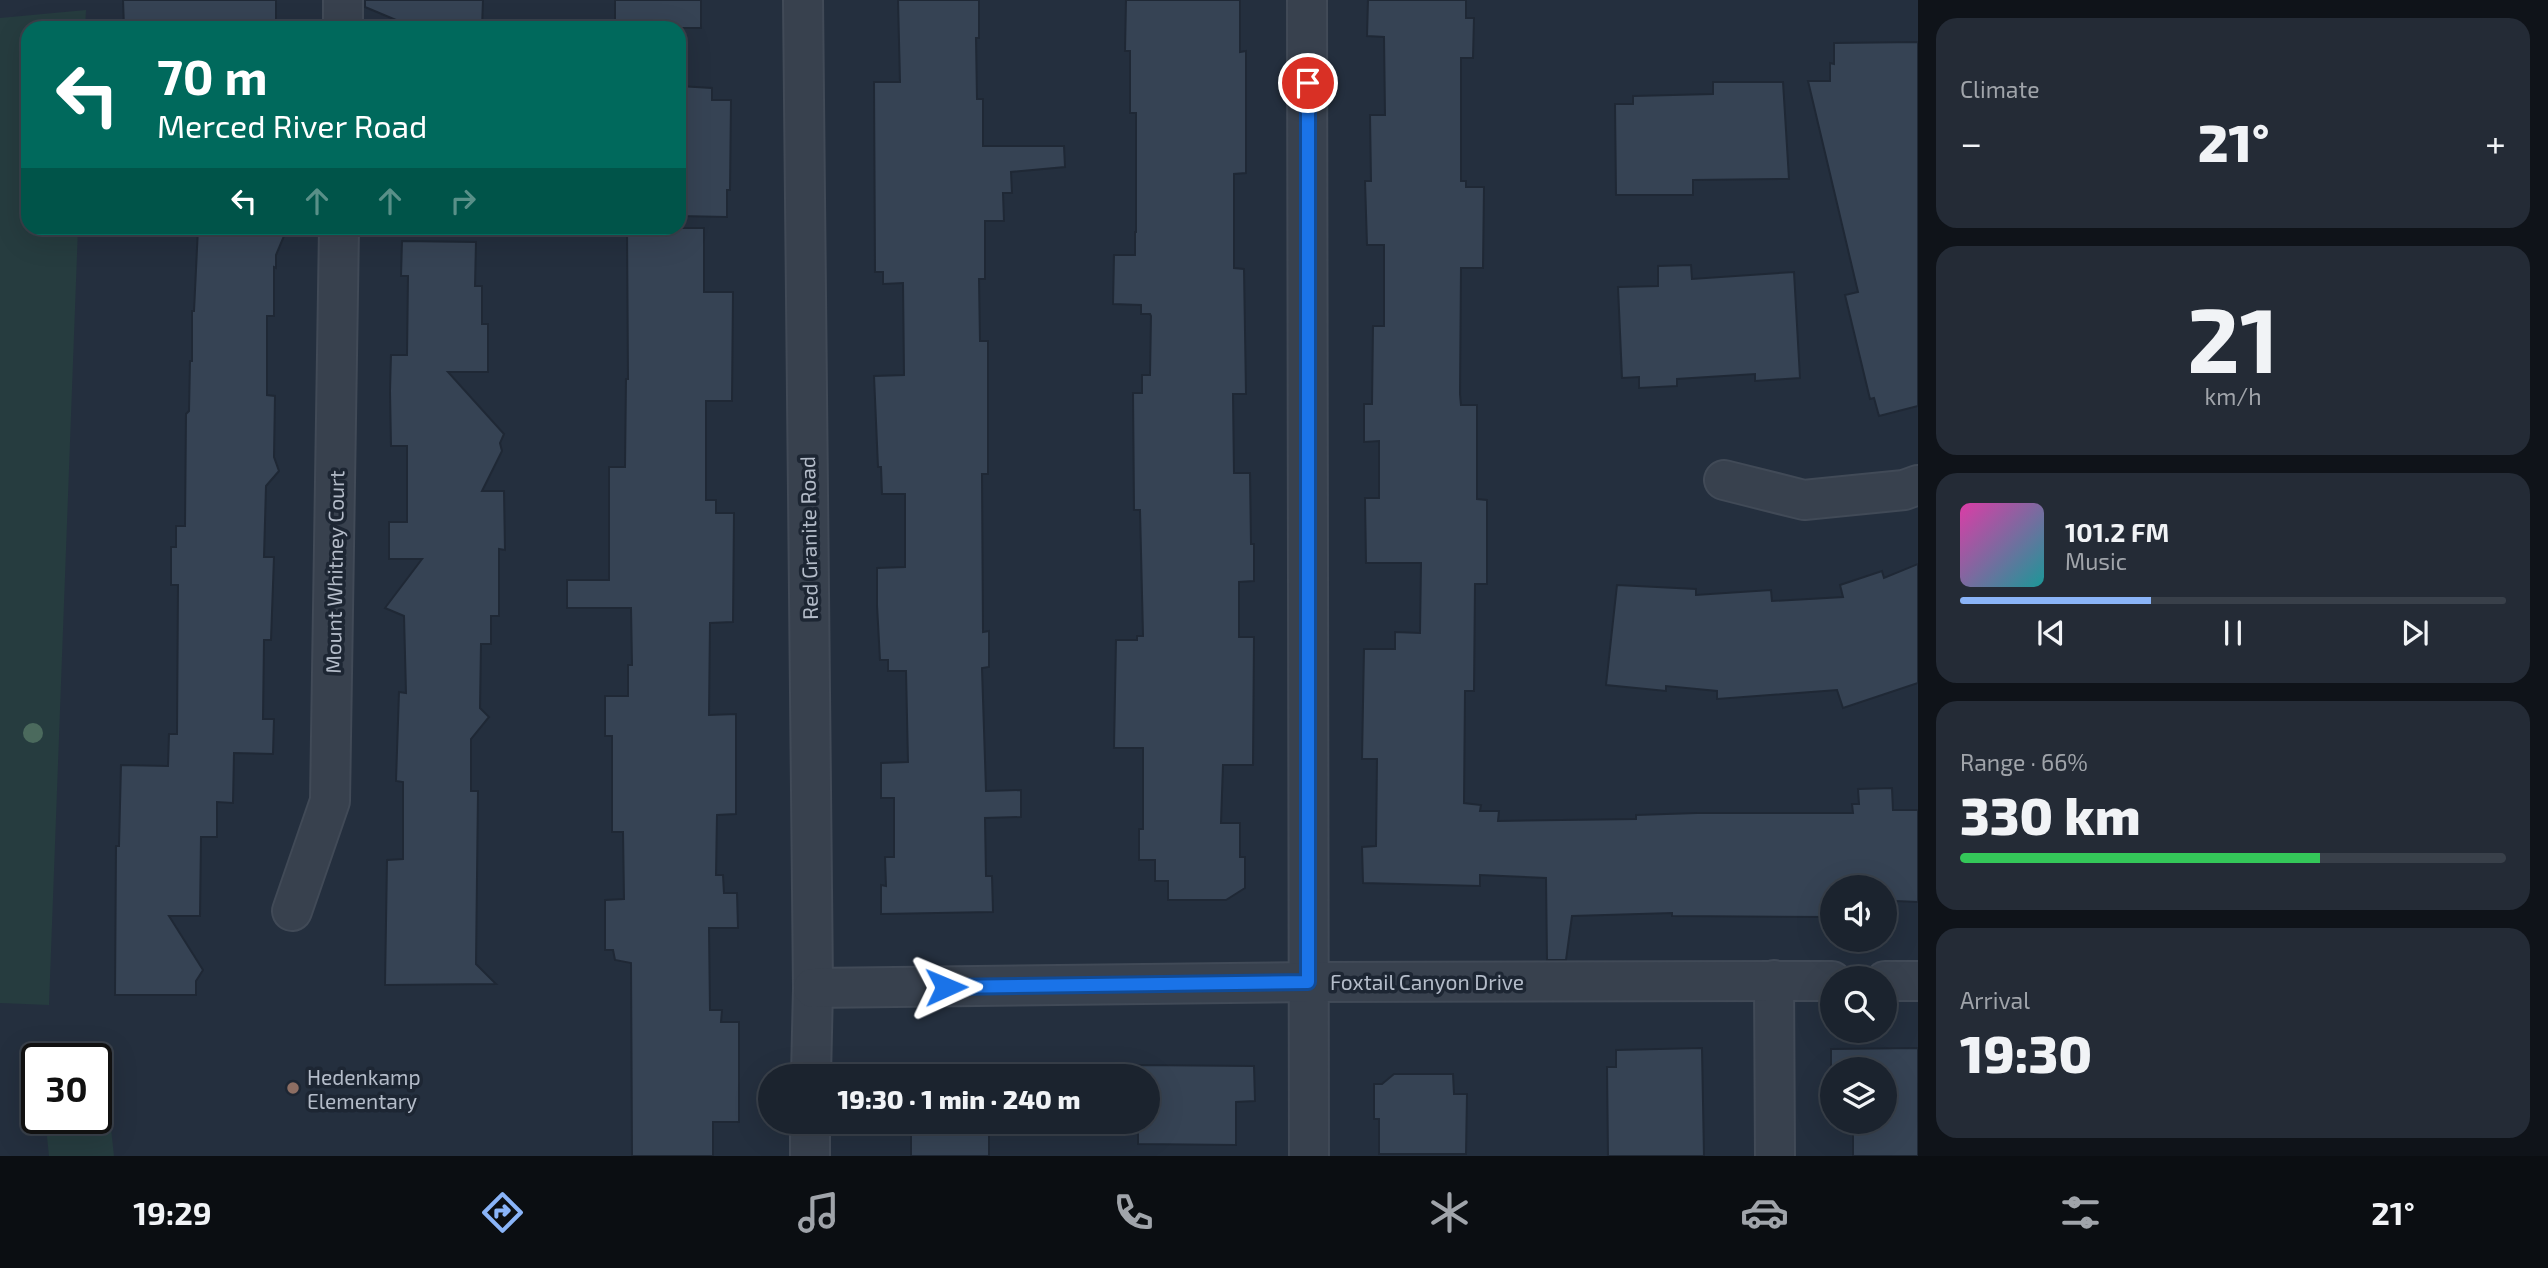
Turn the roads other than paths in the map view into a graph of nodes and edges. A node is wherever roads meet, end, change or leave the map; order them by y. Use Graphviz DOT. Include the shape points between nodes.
graph roads {
  1 [pos="344,0"];
  2 [pos="803,0"];
  3 [pos="1307,0"];
  4 [pos="343,21"];
  5 [pos="339,235"];
  6 [pos="1724,480"];
  7 [pos="1918,485"];
  8 [pos="292,911"];
  9 [pos="1774,980"];
  10 [pos="1820,981"];
  11 [pos="1897,981"];
  12 [pos="1918,981"];
  13 [pos="1308,982"];
  14 [pos="813,988"];
  15 [pos="811,1064"];
  16 [pos="810,1134"];
  17 [pos="810,1156"];
  18 [pos="1310,1156"];
  19 [pos="1775,1156"];
  1 -- 4 [label="street"];
  2 -- 14 [label="street, Red Granite Road"];
  3 -- 13 [label="street"];
  5 -- 8 [label="street, Mount Whitney Court" via="330,801"];
  6 -- 7 [label="street" via="1804,500"];
  9 -- 10 [label="street, Foxtail Canyon Drive"];
  9 -- 13 [label="street, Foxtail Canyon Drive"];
  9 -- 19 [label="street"];
  11 -- 12 [label="street"];
  13 -- 14 [label="street, Foxtail Canyon Drive"];
  13 -- 18 [label="street"];
  14 -- 15 [label="street, Red Granite Road"];
  16 -- 17 [label="street"];
}
